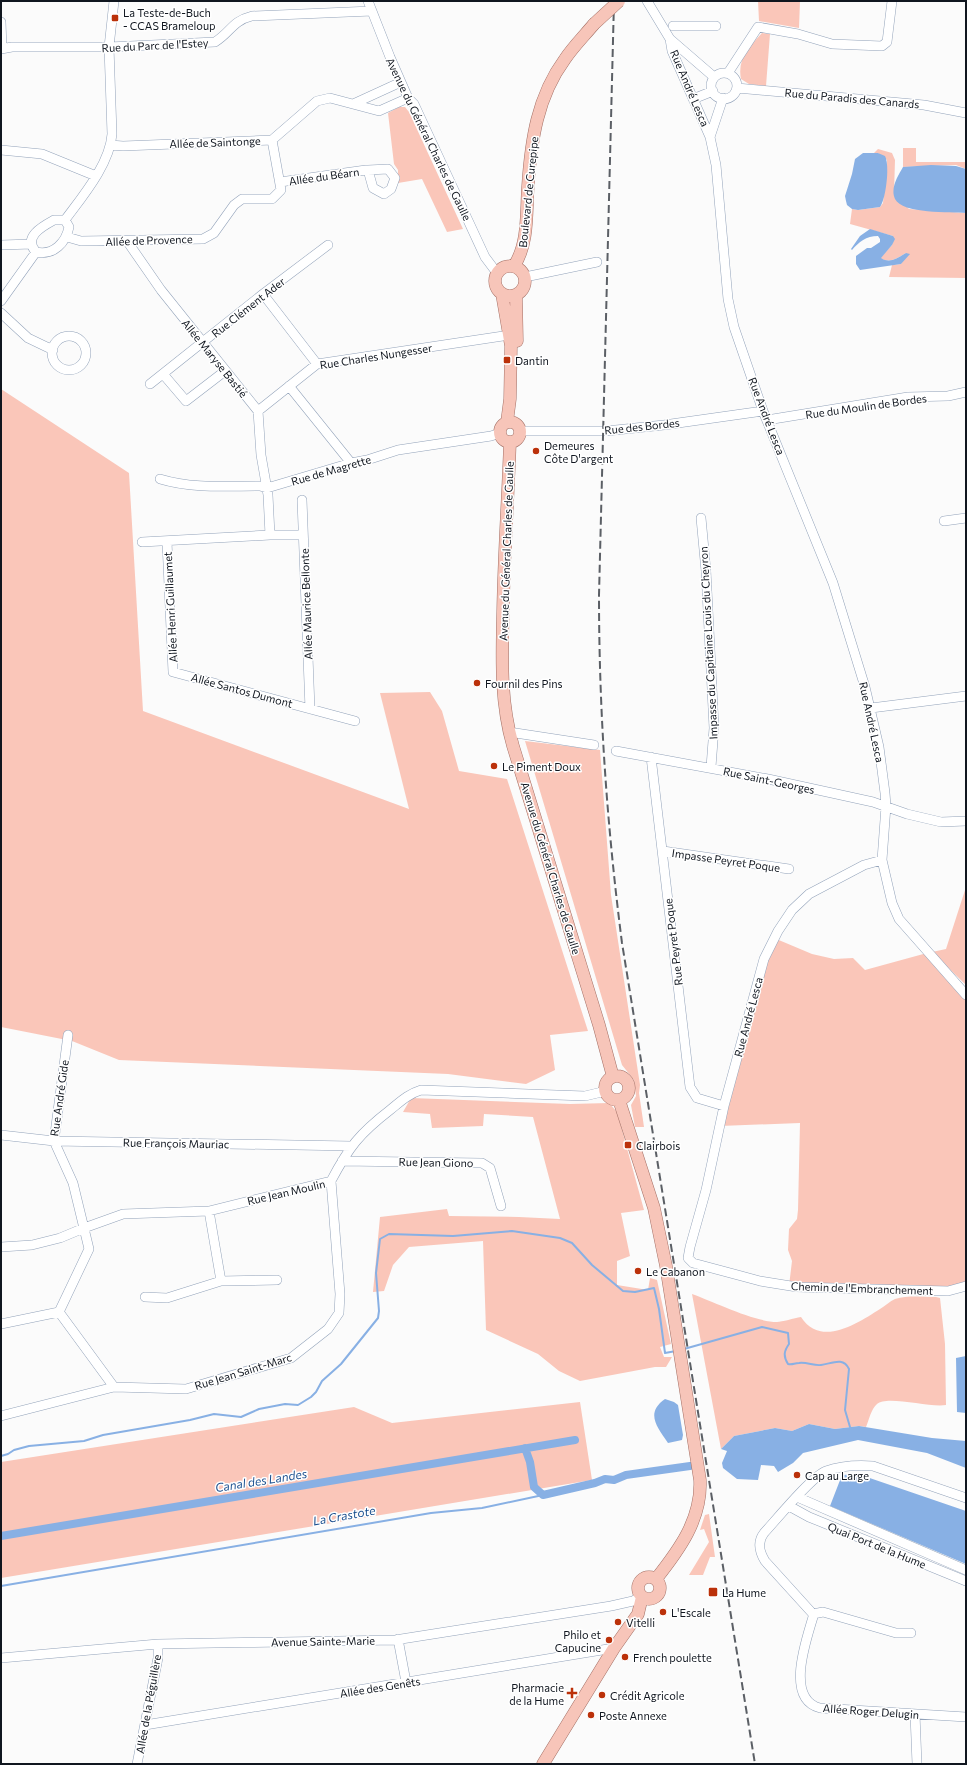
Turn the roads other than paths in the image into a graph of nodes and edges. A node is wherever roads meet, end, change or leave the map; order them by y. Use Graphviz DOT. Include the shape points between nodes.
graph roads {
  1 [pos="114,1"];
  2 [pos="368,1"];
  3 [pos="619,1"];
  4 [pos="647,1"];
  5 [pos="892,1"];
  6 [pos="372,11"];
  7 [pos="1,22"];
  8 [pos="673,26"];
  9 [pos="716,26"];
  10 [pos="670,39"];
  11 [pos="109,47"];
  12 [pos="1,49"];
  13 [pos="728,73"];
  14 [pos="714,78"];
  15 [pos="401,82"];
  16 [pos="737,88"];
  17 [pos="712,91"];
  18 [pos="408,98"];
  19 [pos="723,98"];
  20 [pos="693,99"];
  21 [pos="353,104"];
  22 [pos="966,113"];
  23 [pos="710,137"];
  24 [pos="272,140"];
  25 [pos="110,145"];
  26 [pos="1,150"];
  27 [pos="368,170"];
  28 [pos="96,176"];
  29 [pos="280,182"];
  30 [pos="65,220"];
  31 [pos="67,237"];
  32 [pos="127,241"];
  33 [pos="32,244"];
  34 [pos="1,245"];
  35 [pos="328,245"];
  36 [pos="36,252"];
  37 [pos="597,262"];
  38 [pos="514,266"];
  39 [pos="497,273"];
  40 [pos="525,277"];
  41 [pos="263,294"];
  42 [pos="502,294"];
  43 [pos="516,295"];
  44 [pos="1,301"];
  45 [pos="1,313"];
  46 [pos="510,335"];
  47 [pos="202,343"];
  48 [pos="53,350"];
  49 [pos="317,364"];
  50 [pos="225,371"];
  51 [pos="163,374"];
  52 [pos="150,384"];
  53 [pos="289,386"];
  54 [pos="966,392"];
  55 [pos="258,411"];
  56 [pos="763,411"];
  57 [pos="767,420"];
  58 [pos="514,425"];
  59 [pos="500,433"];
  60 [pos="510,442"];
  61 [pos="351,463"];
  62 [pos="160,479"];
  63 [pos="267,488"];
  64 [pos="302,500"];
  65 [pos="701,518"];
  66 [pos="966,518"];
  67 [pos="944,521"];
  68 [pos="303,535"];
  69 [pos="270,536"];
  70 [pos="142,542"];
  71 [pos="167,542"];
  72 [pos="173,672"];
  73 [pos="966,696"];
  74 [pos="871,708"];
  75 [pos="310,709"];
  76 [pos="355,721"];
  77 [pos="509,732"];
  78 [pos="594,745"];
  79 [pos="616,751"];
  80 [pos="651,758"];
  81 [pos="711,767"];
  82 [pos="886,806"];
  83 [pos="966,821"];
  84 [pos="662,851"];
  85 [pos="882,860"];
  86 [pos="789,869"];
  87 [pos="966,995"];
  88 [pos="68,1035"];
  89 [pos="613,1077"];
  90 [pos="606,1091"];
  91 [pos="619,1100"];
  92 [pos="724,1106"];
  93 [pos="1,1135"];
  94 [pos="54,1141"];
  95 [pos="351,1146"];
  96 [pos="342,1161"];
  97 [pos="332,1181"];
  98 [pos="501,1206"];
  99 [pos="209,1211"];
  100 [pos="84,1228"];
  101 [pos="1,1247"];
  102 [pos="689,1260"];
  103 [pos="277,1280"];
  104 [pos="221,1281"];
  105 [pos="966,1286"];
  106 [pos="145,1297"];
  107 [pos="59,1312"];
  108 [pos="1,1324"];
  109 [pos="114,1387"];
  110 [pos="1,1416"];
  111 [pos="799,1496"];
  112 [pos="966,1498"];
  113 [pos="789,1506"];
  114 [pos="966,1570"];
  115 [pos="656,1579"];
  116 [pos="966,1581"];
  117 [pos="645,1597"];
  118 [pos="813,1614"];
  119 [pos="911,1632"];
  120 [pos="398,1639"];
  121 [pos="158,1644"];
  122 [pos="614,1648"];
  123 [pos="1,1658"];
  124 [pos="406,1682"];
  125 [pos="915,1714"];
  126 [pos="966,1717"];
  127 [pos="145,1725"];
  128 [pos="136,1764"];
  129 [pos="543,1764"];
  130 [pos="550,1764"];
  131 [pos="917,1764"];
  1 -- 11 [label="street"];
  2 -- 6 [label="street, Avenue du Général Charles de Gaulle"];
  3 -- 38 [label="main road, Boulevard de Curepipe, bridge" via="594,24 565,59 550,83 539,110 532,141 523,246"];
  4 -- 10 [label="street, Rue André Lesca"];
  5 -- 13 [label="street" via="887,42 882,46 832,44 798,34 758,27"];
  6 -- 11 [label="street, Rue du Parc de l'Estey" via="252,16 241,19 215,42"];
  6 -- 15 [label="street, Avenue du Général Charles de Gaulle"];
  7 -- 12 [label="street"];
  8 -- 9 [label="street"];
  10 -- 14 [label="street, Rue André Lesca"];
  10 -- 20 [label="street, Rue André Lesca" via="672,51"];
  11 -- 12 [label="street, Rue du Parc de l'Estey"];
  11 -- 25 [label="street" via="112,134"];
  13 -- 14 [label="street" via="720,73"];
  13 -- 16 [label="street" via="736,80"];
  14 -- 17 [label="street"];
  15 -- 18 [label="street, Avenue du Général Charles de Gaulle"];
  15 -- 21 [label="street"];
  16 -- 19 [label="street" via="734,95"];
  16 -- 22 [label="street, Rue du Paradis des Canards" via="924,105"];
  17 -- 19 [label="street"];
  17 -- 20 [label="street"];
  18 -- 21 [label="street, Allée de Saintonge" via="379,111"];
  18 -- 39 [label="street, Avenue du Général Charles de Gaulle" via="414,104 485,257"];
  19 -- 23 [label="street, Rue André Lesca"];
  20 -- 23 [label="street, Rue André Lesca"];
  21 -- 24 [label="street, Allée de Saintonge" via="330,98 317,101"];
  23 -- 56 [label="street, Rue André Lesca" via="716,165 728,299 734,327"];
  24 -- 25 [label="street, Allée de Saintonge"];
  24 -- 29 [label="street"];
  25 -- 28 [label="street"];
  26 -- 28 [label="street" via="42,154"];
  27 -- 29 [label="street, Allée du Béarn"];
  28 -- 30 [label="street"];
  29 -- 32 [label="street, Allée de Provence" via="280,190 272,199 242,199 234,205 214,233 203,238"];
  30 -- 31 [label="street" via="69,227"];
  30 -- 33 [label="street" via="54,220 41,227 33,235"];
  31 -- 32 [label="street, Allée de Provence" via="81,241"];
  31 -- 36 [label="street" via="60,246 50,252"];
  32 -- 47 [label="street, Allée Maryse Bastié" via="160,290"];
  33 -- 34 [label="street"];
  33 -- 36 [label="street"];
  35 -- 41 [label="street, Rue Clément Ader"];
  36 -- 44 [label="street"];
  37 -- 40 [label="street"];
  38 -- 39 [label="main road" via="504,266"];
  38 -- 40 [label="main road" via="523,272"];
  39 -- 42 [label="main road" via="495,287"];
  40 -- 43 [label="main road" via="523,289"];
  41 -- 47 [label="street, Rue Clément Ader"];
  41 -- 49 [label="street"];
  42 -- 43 [label="main road"];
  42 -- 46 [label="main road"];
  43 -- 58 [label="main road" via="518,356"];
  45 -- 48 [label="street" via="28,338"];
  46 -- 49 [label="street, Rue Charles Nungesser"];
  46 -- 58 [label="main road"];
  47 -- 50 [label="street, Allée Maryse Bastié"];
  47 -- 51 [label="street, Rue Clément Ader"];
  49 -- 53 [label="street, Rue Charles Nungesser"];
  50 -- 51 [label="street" via="186,401"];
  50 -- 55 [label="street, Allée Maryse Bastié"];
  51 -- 52 [label="street, Rue Clément Ader"];
  53 -- 55 [label="street, Rue Charles Nungesser"];
  53 -- 61 [label="street"];
  54 -- 57 [label="street, Rue du Moulin de Bordes" via="948,396 908,397"];
  55 -- 63 [label="street" via="261,455"];
  56 -- 57 [label="street, Rue André Lesca"];
  56 -- 58 [label="street, Rue des Bordes" via="606,431"];
  57 -- 74 [label="street, Rue André Lesca" via="833,583"];
  58 -- 59 [label="main road" via="501,428"];
  58 -- 60 [label="main road" via="517,440"];
  59 -- 60 [label="main road"];
  59 -- 61 [label="street, Rue de Magrette" via="409,447"];
  60 -- 77 [label="main road, Avenue du Général Charles de Gaulle" via="502,665 504,706"];
  61 -- 63 [label="street, Rue de Magrette"];
  62 -- 63 [label="street, Rue de Magrette" via="194,486"];
  63 -- 69 [label="street"];
  64 -- 68 [label="street, Allée Maurice Bellonte"];
  65 -- 81 [label="street, Impasse du Capitaine Louis du Cheyron" via="714,728"];
  66 -- 67 [label="street"];
  68 -- 69 [label="street"];
  68 -- 75 [label="street, Allée Maurice Bellonte"];
  69 -- 71 [label="street"];
  70 -- 71 [label="street"];
  71 -- 72 [label="street, Allée Henri Guillaumet"];
  72 -- 75 [label="street, Allée Santos Dumont"];
  73 -- 74 [label="street"];
  74 -- 82 [label="street, Rue André Lesca" via="882,765"];
  75 -- 76 [label="street, Allée Santos Dumont"];
  77 -- 78 [label="street"];
  77 -- 89 [label="main road, Avenue du Général Charles de Gaulle"];
  79 -- 80 [label="street, Rue Saint-Georges"];
  80 -- 81 [label="street, Rue Saint-Georges"];
  80 -- 84 [label="street, Rue Peyret Poque"];
  81 -- 82 [label="street, Rue Saint-Georges"];
  82 -- 83 [label="street, Rue Saint-Georges" via="906,814 941,822"];
  82 -- 85 [label="street, Rue André Lesca"];
  84 -- 86 [label="street, Impasse Peyret Poque"];
  84 -- 92 [label="street, Rue Peyret Poque" via="690,1087 697,1098"];
  85 -- 87 [label="street" via="892,903 899,919"];
  85 -- 92 [label="street, Rue André Lesca" via="864,865 809,894 792,910 781,926 764,959"];
  88 -- 94 [label="street, Rue André Gide"];
  89 -- 90 [label="main road" via="607,1082"];
  89 -- 91 [label="main road" via="624,1078 629,1085 628,1092"];
  90 -- 91 [label="main road" via="612,1098"];
  90 -- 95 [label="street, Rue Jean Moulin" via="585,1096 421,1090 409,1094 374,1122"];
  91 -- 115 [label="main road" via="654,1208 666,1266 701,1486 696,1517 676,1552"];
  92 -- 102 [label="street, Rue André Lesca"];
  93 -- 94 [label="street, Rue François Mauriac"];
  94 -- 95 [label="street, Rue François Mauriac"];
  94 -- 100 [label="street, Rue André Gide" via="72,1183"];
  95 -- 96 [label="street, Rue Jean Moulin"];
  96 -- 97 [label="street, Rue Jean Moulin"];
  96 -- 98 [label="street, Rue Jean Giono" via="482,1163 490,1168"];
  97 -- 99 [label="street, Rue Jean Moulin"];
  97 -- 109 [label="street, Rue Jean Saint-Marc" via="340,1294 339,1313 328,1329 291,1358 186,1389"];
  99 -- 100 [label="street, Rue Jean Moulin" via="123,1214"];
  99 -- 104 [label="street"];
  100 -- 101 [label="street, Rue Jean Moulin" via="32,1246"];
  100 -- 107 [label="street, Rue André Gide" via="89,1249"];
  102 -- 105 [label="street, Chemin de l'Embranchement" via="760,1281 804,1288 948,1290"];
  103 -- 104 [label="street"];
  104 -- 106 [label="street" via="167,1298"];
  107 -- 108 [label="street"];
  107 -- 109 [label="street"];
  109 -- 110 [label="street, Rue Jean Saint-Marc"];
  111 -- 112 [label="street" via="814,1479 826,1471 864,1465 882,1468"];
  111 -- 113 [label="street"];
  111 -- 114 [label="street, Quai Port de la Hume"];
  113 -- 116 [label="street, Quai Port de la Hume" via="809,1518"];
  113 -- 118 [label="street" via="762,1536 759,1542 760,1552 765,1561"];
  115 -- 117 [label="main road" via="659,1590 656,1595"];
  115 -- 117 [label="main road" via="641,1579 639,1593"];
  117 -- 120 [label="street, Avenue Sainte-Marie" via="611,1606"];
  117 -- 122 [label="main road" via="638,1614"];
  117 -- 130 [label="main road"];
  118 -- 119 [label="street" via="823,1612 896,1633"];
  118 -- 125 [label="street, Allée Roger Delugin" via="800,1670 803,1692 808,1702 820,1708"];
  120 -- 121 [label="street, Avenue Sainte-Marie"];
  120 -- 124 [label="street"];
  121 -- 123 [label="street, Avenue Sainte-Marie"];
  121 -- 127 [label="street, Allée de la Péguillère" via="158,1658"];
  122 -- 124 [label="street, Allée des Genêts"];
  122 -- 129 [label="main road"];
  124 -- 127 [label="street, Allée des Genêts"];
  125 -- 126 [label="street, Allée Roger Delugin"];
  125 -- 131 [label="street"];
  127 -- 128 [label="street, Allée de la Péguillère"];
}
